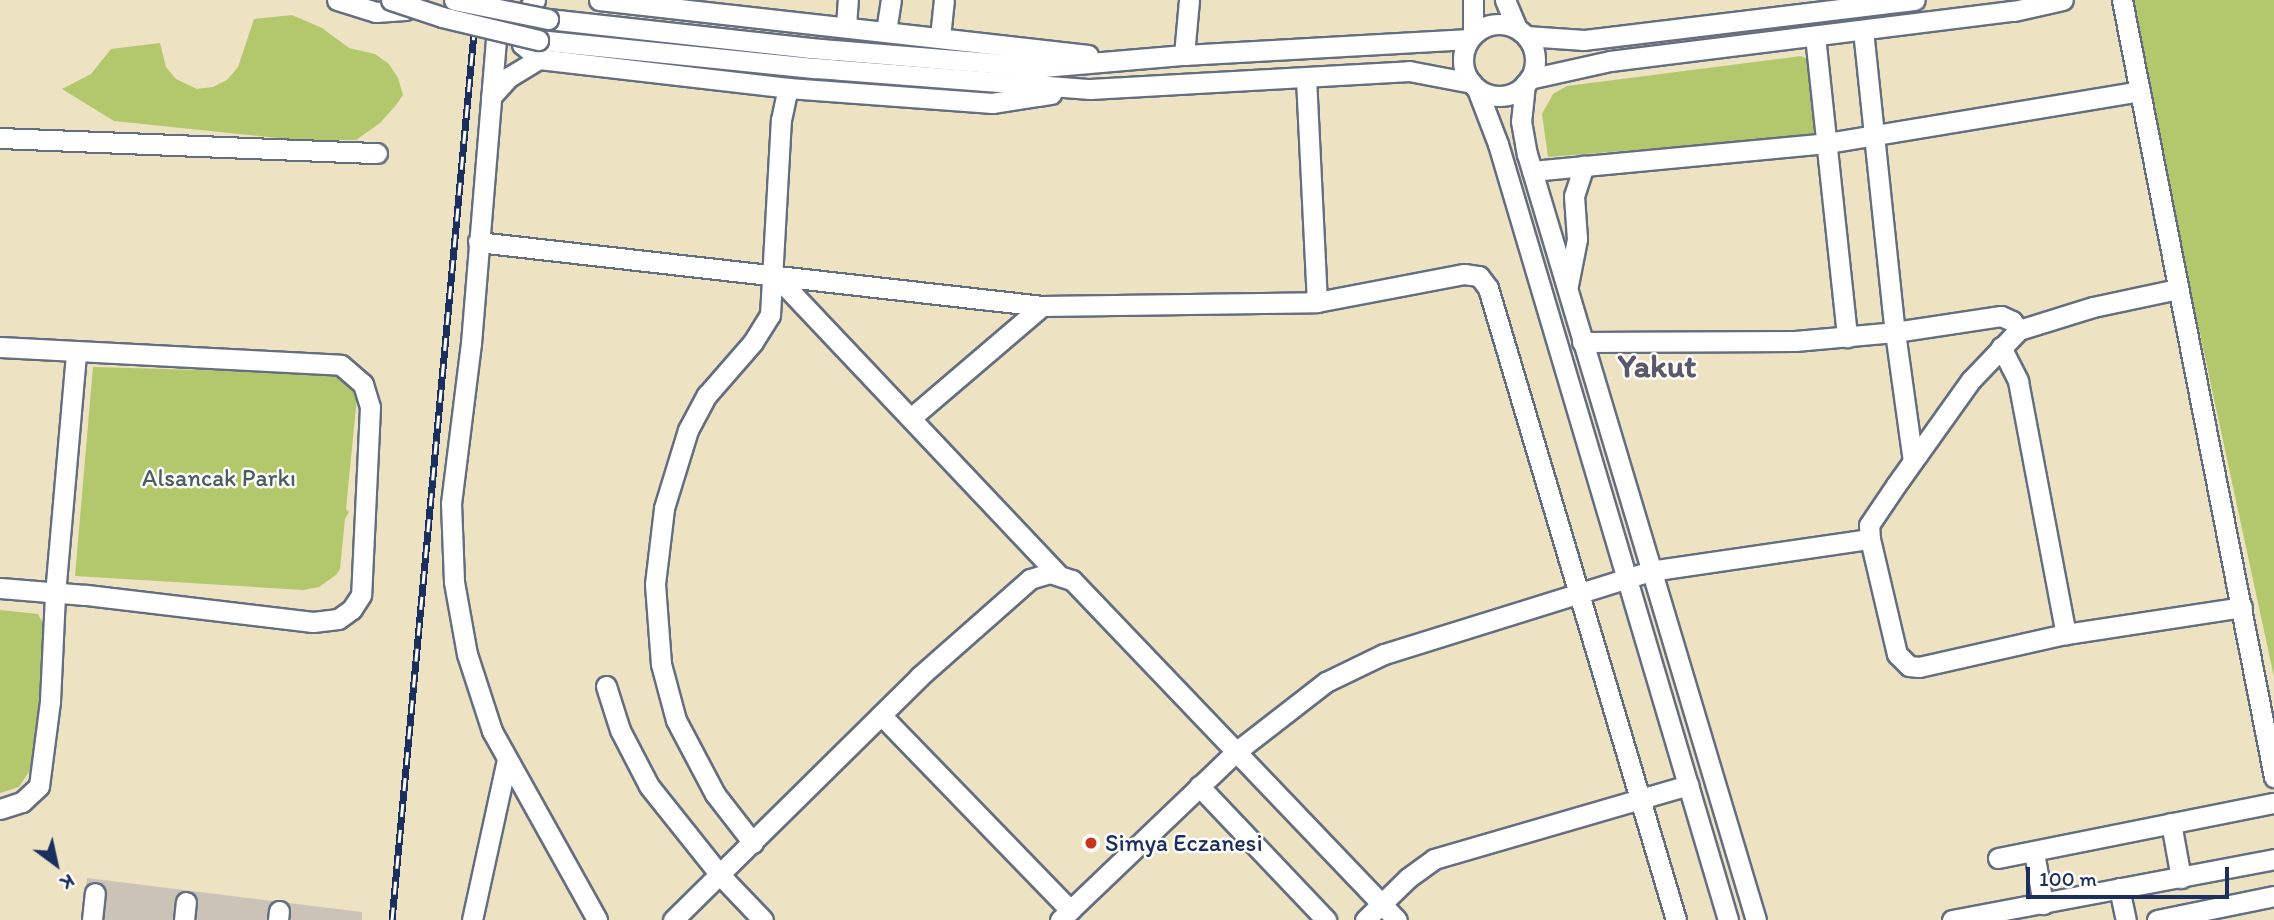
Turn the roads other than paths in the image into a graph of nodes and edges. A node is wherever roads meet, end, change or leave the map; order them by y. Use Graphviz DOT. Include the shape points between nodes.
graph roads {
  1 [pos="337,0"];
  2 [pos="413,0"];
  3 [pos="454,0"];
  4 [pos="499,0"];
  5 [pos="535,0"];
  6 [pos="599,0"];
  7 [pos="848,0"];
  8 [pos="891,0"];
  9 [pos="944,0"];
  10 [pos="1189,0"];
  11 [pos="1473,0"];
  12 [pos="1505,0"];
  13 [pos="1915,0"];
  14 [pos="2063,0"];
  15 [pos="2122,0"];
  16 [pos="386,4"];
  17 [pos="1812,6"];
  18 [pos="846,26"];
  19 [pos="886,30"];
  20 [pos="1863,30"];
  21 [pos="1521,32"];
  22 [pos="1815,36"];
  23 [pos="940,37"];
  24 [pos="1471,37"];
  25 [pos="539,50"];
  26 [pos="1184,55"];
  27 [pos="1127,60"];
  28 [pos="1306,78"];
  29 [pos="1527,82"];
  30 [pos="1474,86"];
  31 [pos="788,88"];
  32 [pos="1090,89"];
  33 [pos="2140,91"];
  34 [pos="491,97"];
  35 [pos="1874,135"];
  36 [pos="0,138"];
  37 [pos="1827,143"];
  38 [pos="377,153"];
  39 [pos="1584,166"];
  40 [pos="1532,171"];
  41 [pos="478,242"];
  42 [pos="773,274"];
  43 [pos="1567,289"];
  44 [pos="2178,289"];
  45 [pos="1317,302"];
  46 [pos="1042,306"];
  47 [pos="2019,330"];
  48 [pos="1895,332"];
  49 [pos="1847,337"];
  50 [pos="1582,342"];
  51 [pos="0,347"];
  52 [pos="2001,347"];
  53 [pos="76,352"];
  54 [pos="912,417"];
  55 [pos="1913,461"];
  56 [pos="1870,539"];
  57 [pos="1650,571"];
  58 [pos="1058,574"];
  59 [pos="1627,579"];
  60 [pos="0,588"];
  61 [pos="55,594"];
  62 [pos="1579,594"];
  63 [pos="2242,607"];
  64 [pos="2066,634"];
  65 [pos="606,686"];
  66 [pos="881,715"];
  67 [pos="1237,751"];
  68 [pos="507,759"];
  69 [pos="2274,777"];
  70 [pos="1688,785"];
  71 [pos="1199,786"];
  72 [pos="1640,799"];
  73 [pos="2274,803"];
  74 [pos="0,809"];
  75 [pos="2171,823"];
  76 [pos="753,843"];
  77 [pos="2034,852"];
  78 [pos="1998,858"];
  79 [pos="2274,859"];
  80 [pos="720,875"];
  81 [pos="2181,878"];
  82 [pos="2119,888"];
  83 [pos="95,893"];
  84 [pos="2274,897"];
  85 [pos="1382,904"];
  86 [pos="2043,904"];
  87 [pos="1065,915"];
  88 [pos="92,920"];
  89 [pos="472,920"];
  90 [pos="597,920"];
  91 [pos="673,920"];
  92 [pos="763,920"];
  93 [pos="1326,920"];
  94 [pos="1365,920"];
  95 [pos="1397,920"];
  96 [pos="1676,920"];
  97 [pos="1728,920"];
  98 [pos="1756,920"];
  99 [pos="1952,920"];
  100 [pos="2126,920"];
  101 [pos="2157,920"];
  1 -- 16 [label="street"];
  2 -- 16 [label="street" via="405,10"];
  3 -- 27 [label="street, bridge" via="548,19 981,64 1043,67"];
  4 -- 34 [label="street"];
  5 -- 25 [label="street" via="517,24 522,44"];
  6 -- 18 [label="street"];
  7 -- 18 [label="street"];
  8 -- 19 [label="street"];
  9 -- 23 [label="street"];
  10 -- 26 [label="street"];
  11 -- 24 [label="street"];
  12 -- 21 [label="street"];
  13 -- 17 [label="street"];
  14 -- 20 [label="street" via="2014,11"];
  15 -- 33 [label="street"];
  16 -- 25 [label="street, bridge" via="442,17"];
  17 -- 21 [label="street" via="1584,40"];
  18 -- 19 [label="street"];
  19 -- 23 [label="street"];
  20 -- 22 [label="street"];
  20 -- 35 [label="street"];
  21 -- 24 [label="street" via="1494,24"];
  21 -- 29 [label="street" via="1535,57"];
  22 -- 29 [label="street" via="1610,61"];
  22 -- 37 [label="street"];
  23 -- 27 [label="street"];
  24 -- 26 [label="street"];
  24 -- 30 [label="street" via="1463,57"];
  25 -- 31 [label="street"];
  25 -- 32 [label="street"];
  25 -- 34 [label="street"];
  26 -- 27 [label="street"];
  28 -- 30 [label="street" via="1417,71"];
  28 -- 32 [label="street"];
  28 -- 45 [label="street"];
  29 -- 30 [label="street" via="1511,94 1499,96"];
  29 -- 40 [label="street" via="1521,121"];
  30 -- 59 [label="street" via="1498,144"];
  31 -- 32 [label="street" via="992,103"];
  31 -- 42 [label="street" via="781,120"];
  33 -- 35 [label="street"];
  33 -- 44 [label="street"];
  34 -- 41 [label="street"];
  35 -- 37 [label="street"];
  35 -- 48 [label="street"];
  36 -- 38 [label="street"];
  37 -- 39 [label="street"];
  37 -- 49 [label="street"];
  39 -- 40 [label="street"];
  39 -- 43 [label="street" via="1574,196 1577,239"];
  40 -- 43 [label="street"];
  41 -- 42 [label="street"];
  41 -- 68 [label="street" via="451,503 452,558 474,678"];
  42 -- 46 [label="street"];
  42 -- 54 [label="street"];
  42 -- 76 [label="street" via="770,315 754,342 707,396 688,430 664,508 655,584 661,664 676,720 715,794"];
  43 -- 50 [label="street"];
  44 -- 47 [label="street" via="2093,307"];
  44 -- 63 [label="street"];
  45 -- 46 [label="street"];
  45 -- 62 [label="street" via="1464,274 1483,279"];
  46 -- 54 [label="street"];
  47 -- 48 [label="street" via="2001,316"];
  47 -- 52 [label="street"];
  48 -- 49 [label="street"];
  48 -- 55 [label="street"];
  49 -- 50 [label="street"];
  50 -- 57 [label="street"];
  51 -- 53 [label="street"];
  52 -- 55 [label="street" via="1971,380"];
  52 -- 64 [label="street" via="2018,381"];
  53 -- 61 [label="street"];
  53 -- 61 [label="street" via="341,365 350,370 363,384 370,407 361,595 346,614 321,623"];
  54 -- 58 [label="street"];
  55 -- 56 [label="street" via="1870,525"];
  56 -- 57 [label="street"];
  56 -- 64 [label="street" via="1890,632 1906,665 1919,667"];
  57 -- 59 [label="street"];
  57 -- 98 [label="street"];
  58 -- 66 [label="street" via="1030,579"];
  58 -- 67 [label="street" via="1072,580"];
  59 -- 62 [label="street"];
  59 -- 70 [label="street"];
  60 -- 61 [label="street"];
  61 -- 74 [label="street" via="50,701 39,786 22,802"];
  62 -- 67 [label="street" via="1364,662 1307,695"];
  62 -- 72 [label="street"];
  63 -- 64 [label="street"];
  63 -- 69 [label="street"];
  65 -- 80 [label="street" via="620,730 649,786"];
  66 -- 76 [label="street"];
  66 -- 87 [label="street"];
  67 -- 71 [label="street"];
  67 -- 85 [label="street"];
  68 -- 89 [label="street"];
  68 -- 90 [label="street"];
  70 -- 72 [label="street"];
  70 -- 97 [label="street"];
  71 -- 87 [label="street"];
  71 -- 93 [label="street"];
  72 -- 85 [label="street" via="1434,859"];
  72 -- 96 [label="street"];
  73 -- 75 [label="street"];
  75 -- 77 [label="street"];
  75 -- 81 [label="street"];
  76 -- 80 [label="street"];
  77 -- 78 [label="street"];
  77 -- 86 [label="street"];
  79 -- 81 [label="street"];
  80 -- 91 [label="street"];
  80 -- 92 [label="street"];
  81 -- 82 [label="street"];
  82 -- 86 [label="street"];
  82 -- 100 [label="street"];
  83 -- 88 [label="street"];
  84 -- 101 [label="street"];
  85 -- 94 [label="street"];
  85 -- 95 [label="street"];
  86 -- 99 [label="street"];
}
